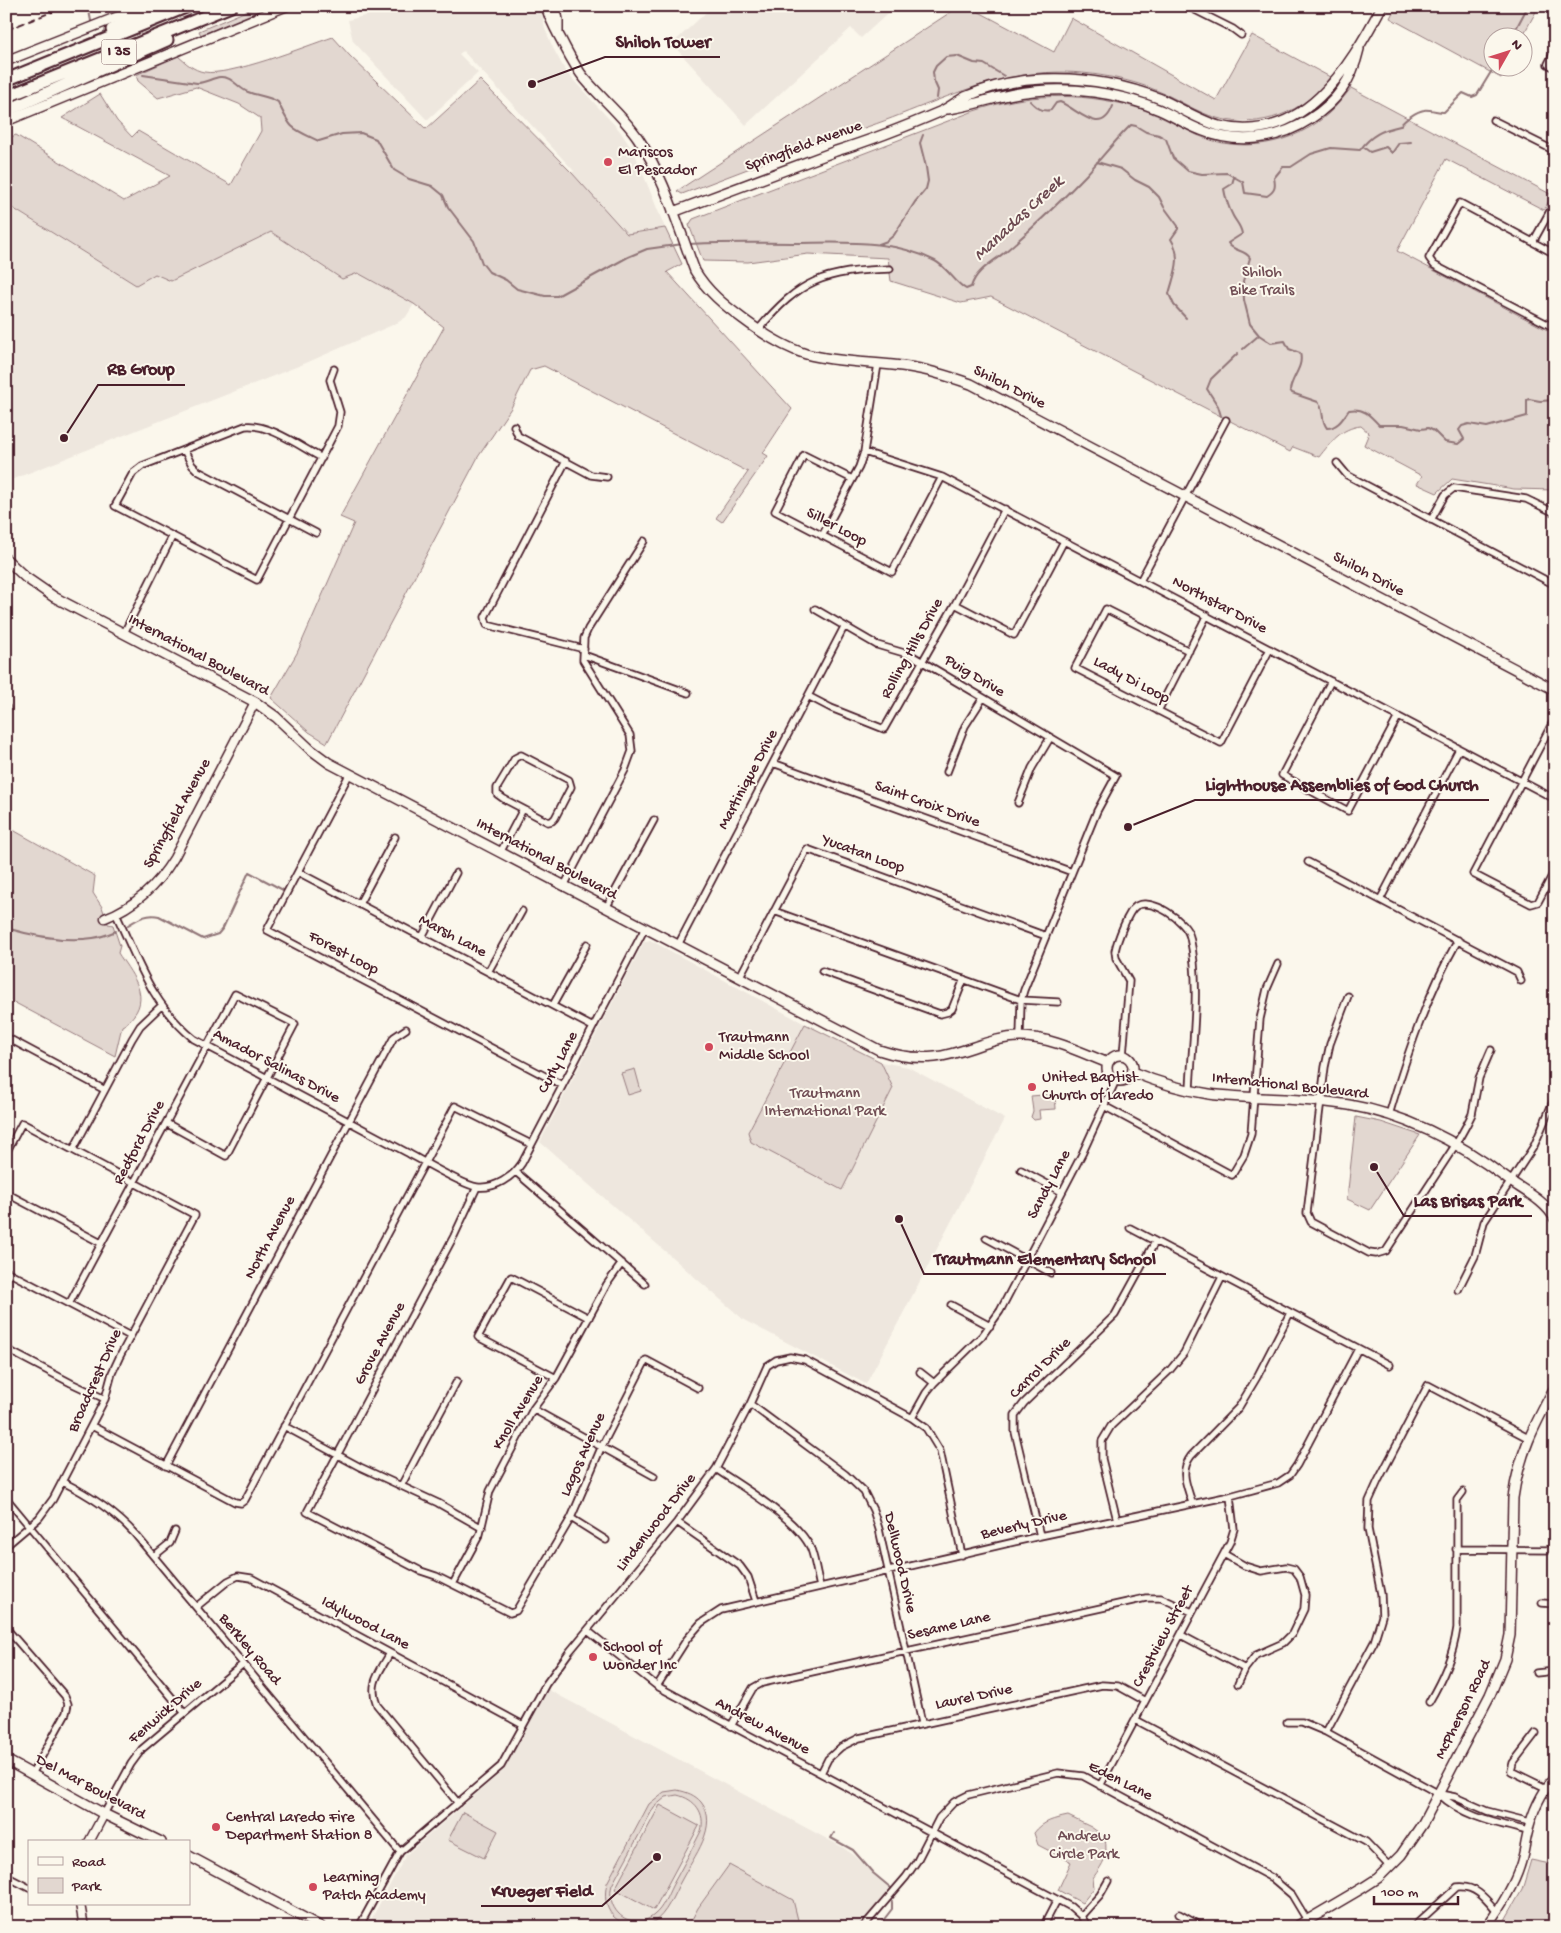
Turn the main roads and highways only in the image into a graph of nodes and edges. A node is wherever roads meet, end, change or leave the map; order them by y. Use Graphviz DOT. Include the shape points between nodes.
graph roads {
  1 [pos="145,6"];
  2 [pos="158,6"];
  3 [pos="188,6"];
  4 [pos="231,6"];
  5 [pos="286,6"];
  6 [pos="546,6"];
  7 [pos="555,6"];
  8 [pos="1382,6"];
  9 [pos="213,13"];
  10 [pos="558,33"];
  11 [pos="6,61"];
  12 [pos="43,65"];
  13 [pos="6,80"];
  14 [pos="6,97"];
  15 [pos="6,111"];
  16 [pos="6,121"];
  17 [pos="673,212"];
  18 [pos="6,560"];
  19 [pos="1555,690"];
  20 [pos="1108,1063"];
  21 [pos="1132,1072"];
  22 [pos="1543,1204"];
  23 [pos="1555,1205"];
  24 [pos="1555,1219"];
  25 [pos="1555,1387"];
  26 [pos="6,1760"];
  27 [pos="157,1840"];
  28 [pos="190,1857"];
  29 [pos="320,1927"];
  30 [pos="1296,1927"];
  1 -- 11 [label="main road"];
  2 -- 12 [label="highway"];
  3 -- 12 [label="highway, I 35"];
  4 -- 9 [label="highway, I 35"];
  5 -- 16 [label="main road"];
  6 -- 10 [label="main road, Shiloh Drive" via="550,22"];
  7 -- 10 [label="main road, Shiloh Drive"];
  8 -- 17 [label="main road, Springfield Avenue" via="1360,47 1335,82 1314,103 1289,119 1263,127 1220,126 1138,91 1107,83 1041,79 1004,85 963,98 945,110 859,144"];
  9 -- 14 [label="highway, I 35"];
  9 -- 15 [label="highway" via="181,34"];
  10 -- 17 [label="main road, Shiloh Drive" via="584,78 639,139 658,173"];
  12 -- 13 [label="highway, I 35"];
  17 -- 19 [label="main road, Shiloh Drive" via="696,271 710,292 778,343 820,357 909,367 971,384"];
  18 -- 20 [label="main road, International Boulevard" via="40,588 255,702 317,755 879,1050 918,1058 937,1057 995,1040 1020,1037 1060,1044"];
  20 -- 21 [label="main road" via="1114,1056 1124,1056 1131,1062"];
  20 -- 21 [label="main road" via="1109,1074 1116,1080 1126,1080"];
  21 -- 22 [label="main road, International Boulevard" via="1208,1094 1349,1105 1389,1115 1430,1130 1456,1144"];
  22 -- 23 [label="main road"];
  22 -- 24 [label="main road, International Boulevard"];
  25 -- 30 [label="main road, McPherson Road" via="1528,1438 1516,1477 1510,1621 1505,1659 1490,1696 1416,1836 1390,1867 1364,1887"];
  26 -- 27 [label="main road, Del Mar Boulevard"];
  28 -- 29 [label="main road"];
}
